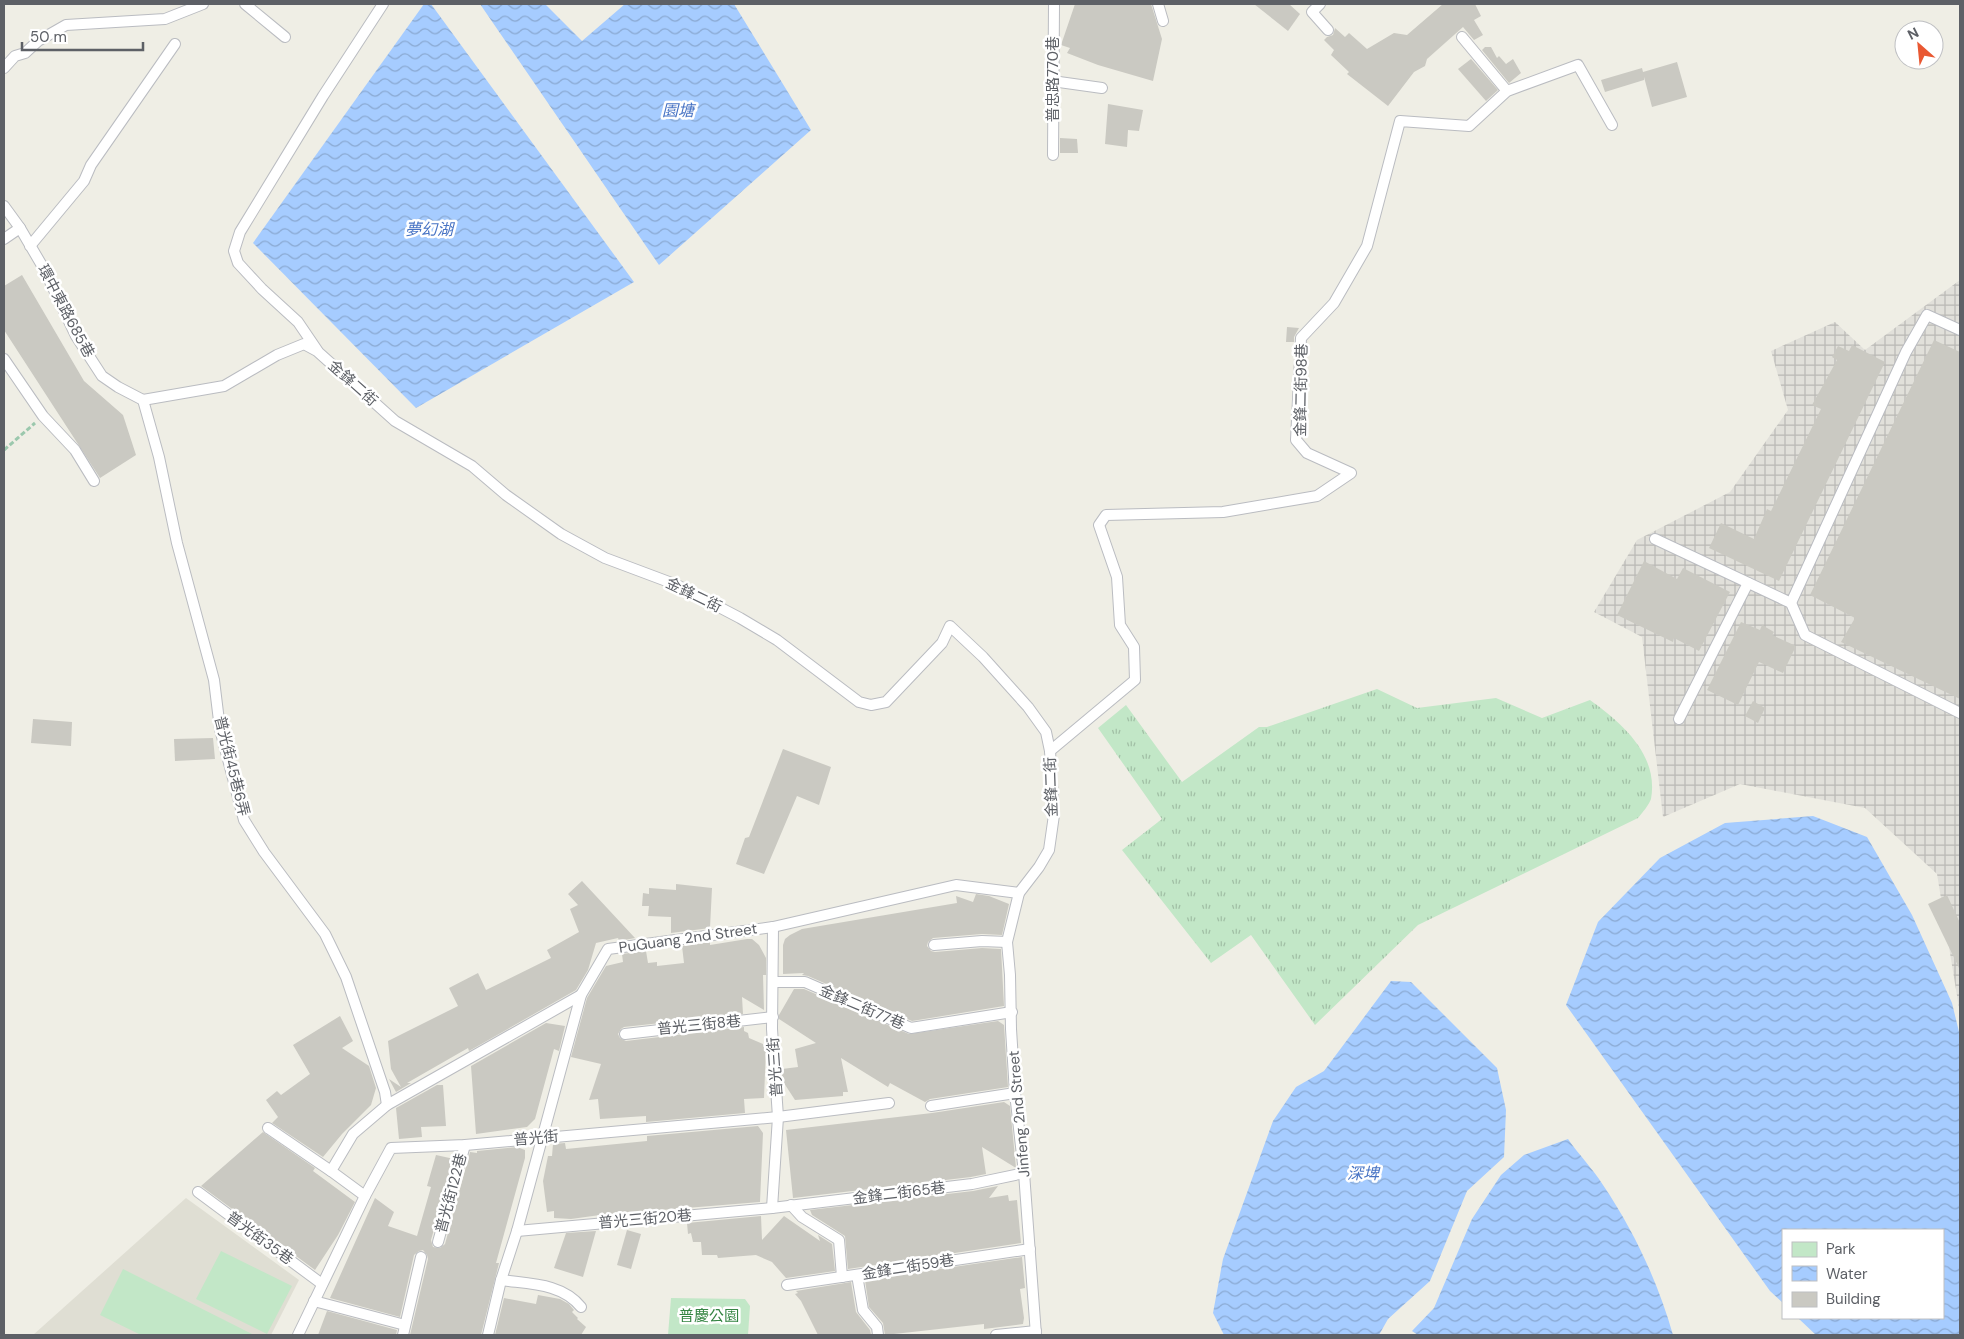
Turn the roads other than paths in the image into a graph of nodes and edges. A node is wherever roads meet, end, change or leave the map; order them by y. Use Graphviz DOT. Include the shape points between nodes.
graph roads {
  1 [pos="203,4"];
  2 [pos="245,4"];
  3 [pos="383,4"];
  4 [pos="1054,4"];
  5 [pos="1158,4"];
  6 [pos="1320,4"];
  7 [pos="1163,21"];
  8 [pos="1328,30"];
  9 [pos="285,37"];
  10 [pos="1462,38"];
  11 [pos="175,44"];
  12 [pos="4,68"];
  13 [pos="1052,81"];
  14 [pos="1102,88"];
  15 [pos="1507,90"];
  16 [pos="1612,126"];
  17 [pos="1053,155"];
  18 [pos="4,206"];
  19 [pos="20,228"];
  20 [pos="4,239"];
  21 [pos="30,246"];
  22 [pos="1960,330"];
  23 [pos="318,351"];
  24 [pos="4,358"];
  25 [pos="143,400"];
  26 [pos="94,481"];
  27 [pos="1655,539"];
  28 [pos="1748,583"];
  29 [pos="1791,603"];
  30 [pos="1960,713"];
  31 [pos="1679,719"];
  32 [pos="1050,751"];
  33 [pos="1019,893"];
  34 [pos="773,927"];
  35 [pos="1007,942"];
  36 [pos="934,945"];
  37 [pos="772,982"];
  38 [pos="581,995"];
  39 [pos="1012,1012"];
  40 [pos="773,1017"];
  41 [pos="624,1034"];
  42 [pos="1015,1093"];
  43 [pos="889,1103"];
  44 [pos="387,1105"];
  45 [pos="931,1106"];
  46 [pos="778,1117"];
  47 [pos="268,1128"];
  48 [pos="543,1137"];
  49 [pos="465,1145"];
  50 [pos="331,1172"];
  51 [pos="1024,1173"];
  52 [pos="198,1192"];
  53 [pos="365,1196"];
  54 [pos="790,1206"];
  55 [pos="772,1208"];
  56 [pos="517,1231"];
  57 [pos="438,1242"];
  58 [pos="1030,1249"];
  59 [pos="421,1257"];
  60 [pos="857,1275"];
  61 [pos="842,1277"];
  62 [pos="501,1280"];
  63 [pos="322,1284"];
  64 [pos="787,1285"];
  65 [pos="314,1301"];
  66 [pos="581,1307"];
  67 [pos="404,1330"];
  68 [pos="1036,1333"];
  69 [pos="298,1335"];
  70 [pos="488,1335"];
  71 [pos="878,1335"];
  72 [pos="996,1335"];
  1 -- 12 [label="lane" via="165,19 66,25 16,56"];
  2 -- 9 [label="lane"];
  3 -- 23 [label="lane" via="240,232 234,251 238,262 298,322"];
  4 -- 13 [label="lane, 普忠路770巷"];
  5 -- 7 [label="lane"];
  6 -- 8 [label="lane" via="1312,12"];
  10 -- 15 [label="lane"];
  11 -- 21 [label="lane" via="91,165 84,181"];
  13 -- 14 [label="lane"];
  13 -- 17 [label="lane, 普忠路770巷"];
  15 -- 16 [label="lane, 金鋒二街98巷" via="1578,65"];
  15 -- 32 [label="lane, 金鋒二街98巷" via="1470,126 1400,121 1367,246 1334,303 1301,338 1296,440 1307,453 1351,473 1317,496 1232,511 1106,516 1098,525 1117,577 1120,625 1134,647 1135,680"];
  18 -- 19 [label="lane, 環中東路685巷"];
  19 -- 20 [label="lane"];
  19 -- 21 [label="lane, 環中東路685巷"];
  21 -- 25 [label="lane, 環中東路685巷" via="76,336 102,376"];
  22 -- 29 [label="lane" via="1927,315 1906,352"];
  23 -- 25 [label="lane, 金鋒二街" via="304,344 277,355 224,386"];
  23 -- 32 [label="lane, 金鋒二街" via="395,421 472,466 561,534 605,558 677,585 740,618 777,640 859,702 871,705 886,702 942,644 950,626 1028,707 1046,732"];
  24 -- 26 [label="lane" via="43,416 75,450"];
  25 -- 44 [label="lane, 普光街45巷6弄" via="214,680 220,729 244,820 325,934 346,977"];
  27 -- 28 [label="lane"];
  28 -- 29 [label="lane"];
  28 -- 31 [label="lane"];
  29 -- 30 [label="lane" via="1805,635"];
  32 -- 33 [label="lane, 金鋒二街" via="1054,815 1049,850"];
  33 -- 34 [label="lane, PuGuang 2nd Street" via="956,885"];
  33 -- 35 [label="lane, Jinfeng 2nd Street"];
  34 -- 37 [label="lane, 普光三街"];
  34 -- 38 [label="lane, PuGuang 2nd Street" via="608,950"];
  35 -- 36 [label="lane"];
  35 -- 39 [label="lane, Jinfeng 2nd Street"];
  37 -- 39 [label="lane, 金鋒二街77巷" via="805,982 911,1028"];
  37 -- 40 [label="lane, 普光三街"];
  38 -- 44 [label="lane"];
  38 -- 48 [label="lane, PuGuang 2nd Street"];
  39 -- 42 [label="lane, Jinfeng 2nd Street"];
  40 -- 41 [label="lane, 普光三街8巷"];
  40 -- 46 [label="lane, 普光三街"];
  42 -- 45 [label="lane"];
  42 -- 51 [label="lane, Jinfeng 2nd Street"];
  43 -- 46 [label="lane, 普光街"];
  44 -- 50 [label="lane" via="354,1134"];
  46 -- 48 [label="lane, 普光街"];
  46 -- 55 [label="lane, 普光三街"];
  47 -- 50 [label="lane"];
  48 -- 49 [label="lane, 普光街"];
  48 -- 56 [label="lane, PuGuang 2nd Street"];
  49 -- 53 [label="lane, 普光街" via="391,1148"];
  49 -- 57 [label="lane, 普光街122巷"];
  50 -- 53 [label="lane"];
  51 -- 54 [label="lane, 金鋒二街65巷" via="972,1184"];
  51 -- 58 [label="lane, Jinfeng 2nd Street"];
  52 -- 63 [label="lane, 普光街35巷"];
  53 -- 63 [label="lane, 普光街"];
  54 -- 55 [label="lane, 金鋒二街65巷"];
  54 -- 61 [label="lane" via="839,1240"];
  55 -- 56 [label="lane, 普光三街20巷"];
  56 -- 62 [label="lane, PuGuang 2nd Street"];
  58 -- 60 [label="lane, 金鋒二街59巷"];
  58 -- 68 [label="lane, Jinfeng 2nd Street"];
  59 -- 67 [label="lane"];
  60 -- 61 [label="lane, 金鋒二街59巷"];
  60 -- 71 [label="lane" via="863,1310 877,1327"];
  61 -- 64 [label="lane, 金鋒二街59巷"];
  62 -- 66 [label="lane" via="556,1288 573,1297"];
  62 -- 70 [label="lane, PuGuang 2nd Street"];
  63 -- 65 [label="lane, 普光街"];
  65 -- 67 [label="lane"];
  65 -- 69 [label="lane, 普光街"];
  68 -- 72 [label="lane"];
}
